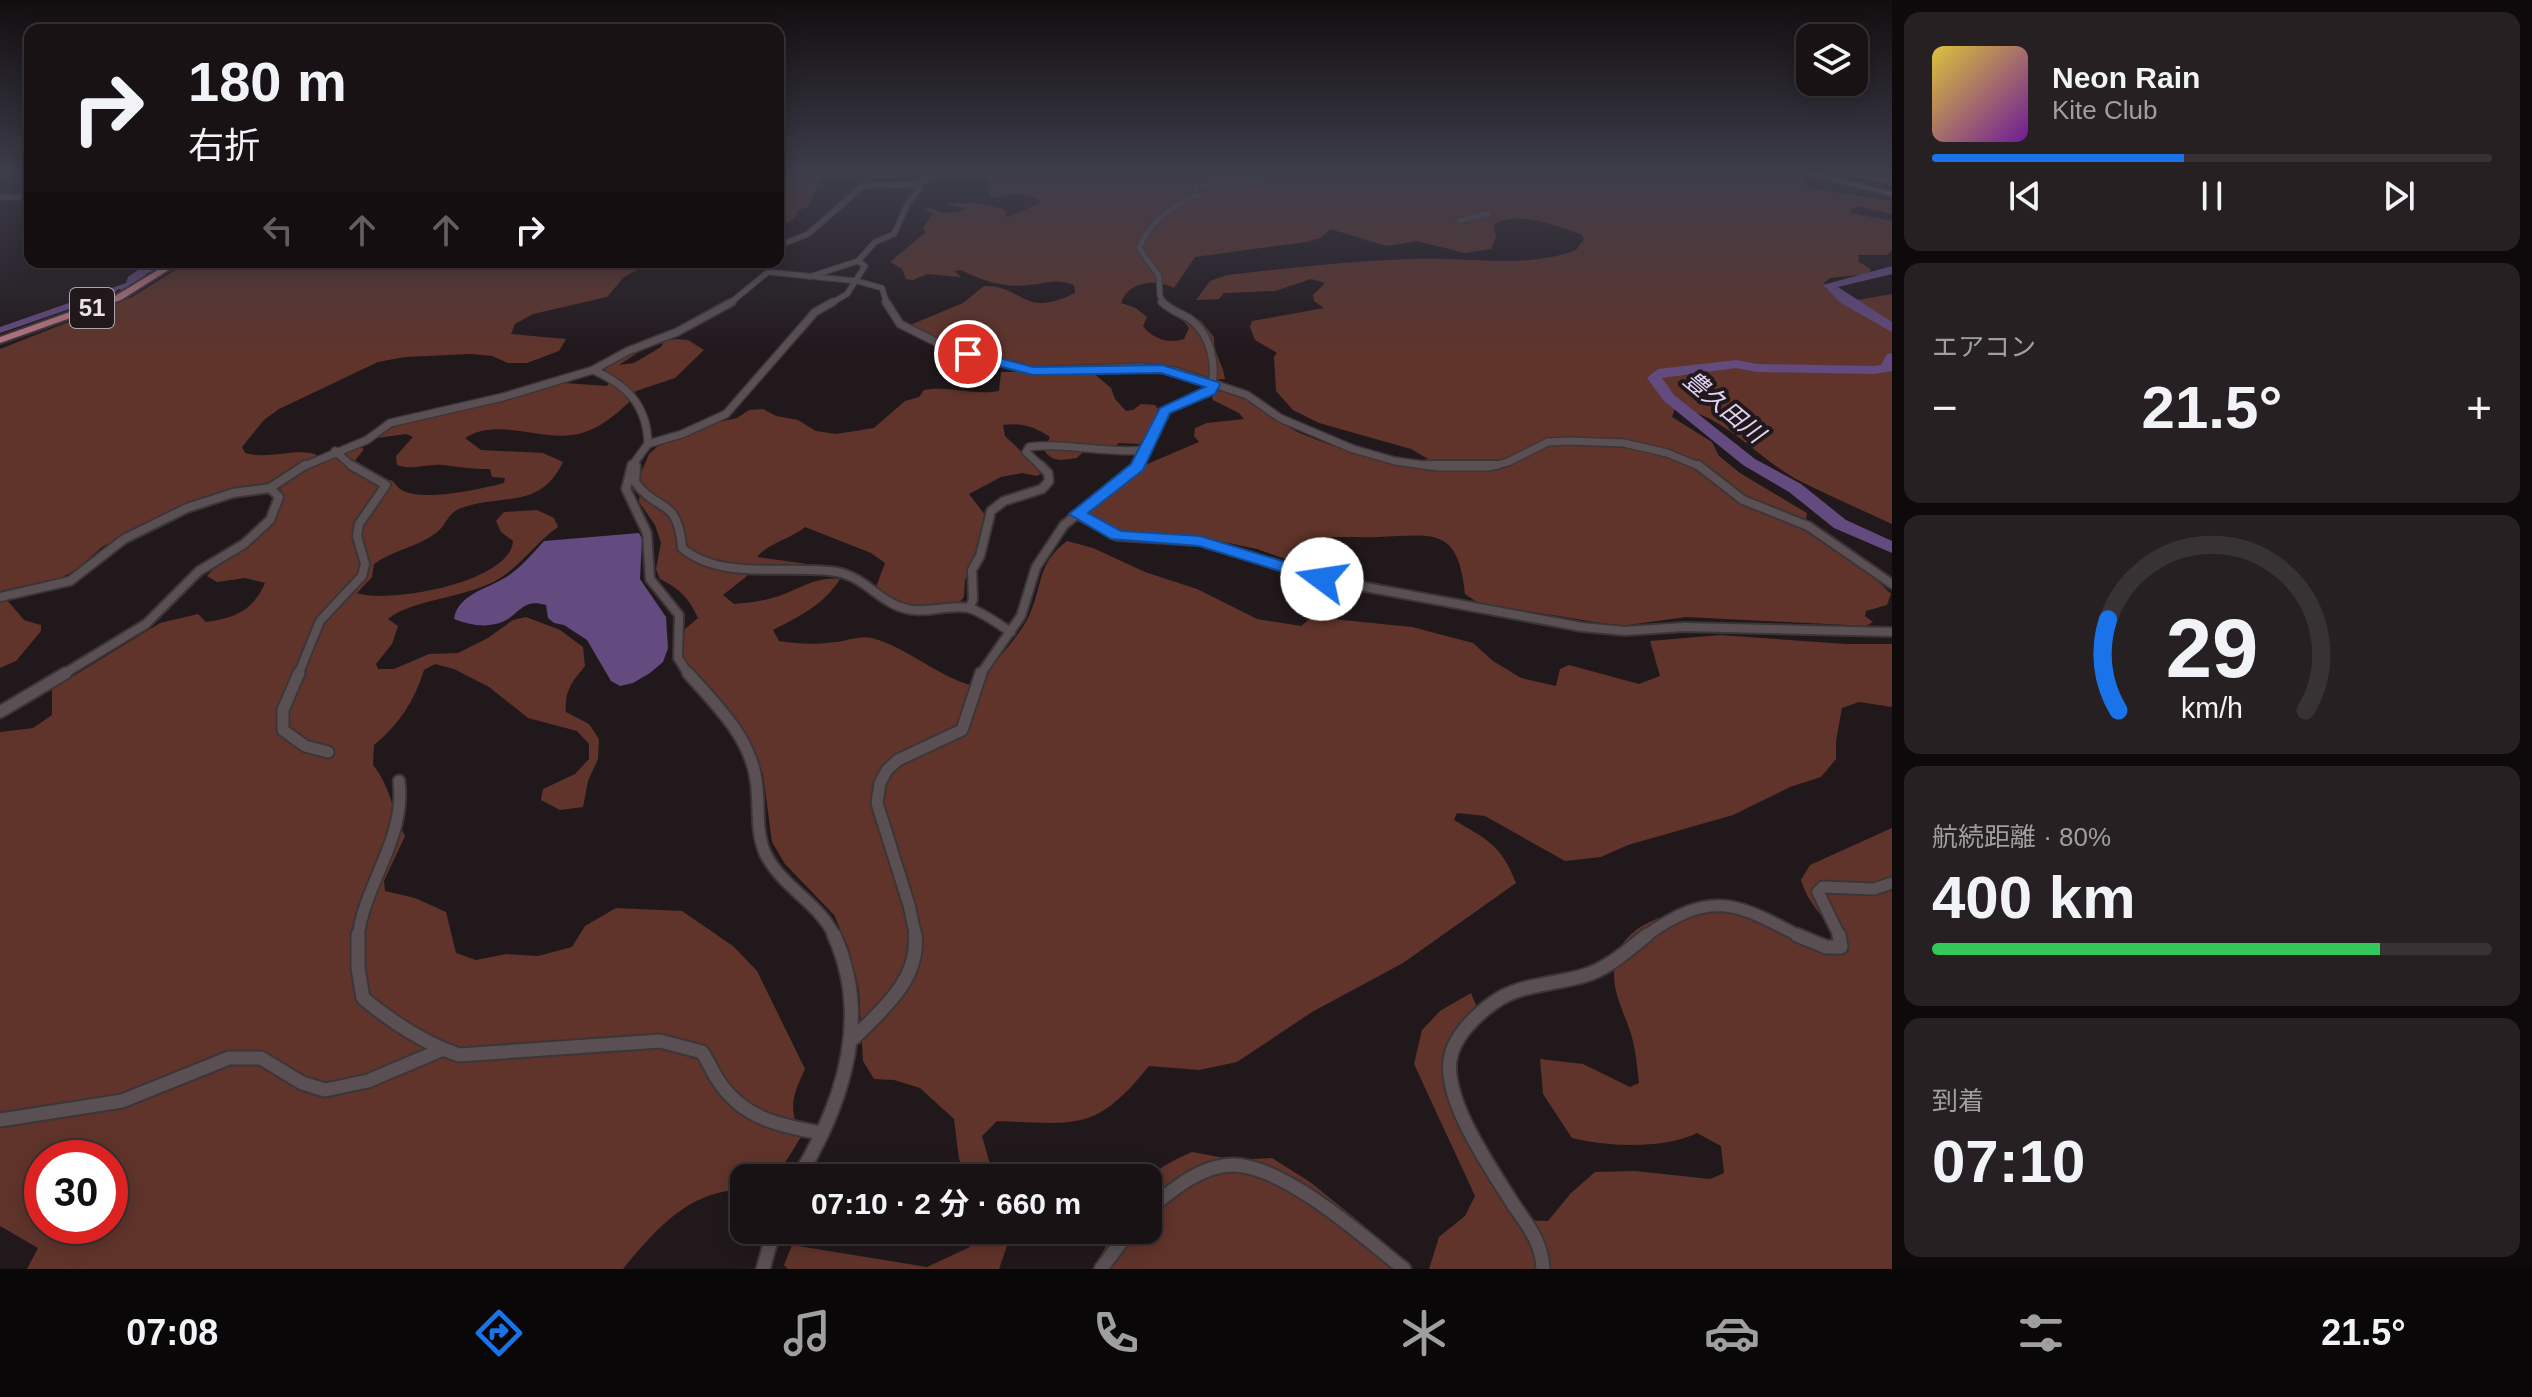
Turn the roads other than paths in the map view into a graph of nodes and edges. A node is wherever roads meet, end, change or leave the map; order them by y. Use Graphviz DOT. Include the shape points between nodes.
graph roads {
  1 [pos="809,233"];
  2 [pos="893,233"];
  3 [pos="1146,233"];
  4 [pos="784,244"];
  5 [pos="858,261"];
  6 [pos="167,268"];
  7 [pos="769,268"];
  8 [pos="768,272"];
  9 [pos="809,277"];
  10 [pos="857,281"];
  11 [pos="0,340"];
  12 [pos="593,370"];
  13 [pos="1213,385"];
  14 [pos="648,444"];
  15 [pos="1143,450"];
  16 [pos="335,451"];
  17 [pos="638,458"];
  18 [pos="270,488"];
  19 [pos="1077,514"];
  20 [pos="1892,584"];
  21 [pos="0,597"];
  22 [pos="969,608"];
  23 [pos="1011,632"];
  24 [pos="1892,632"];
  25 [pos="0,712"];
  26 [pos="328,752"];
  27 [pos="399,781"];
  28 [pos="1892,883"];
  29 [pos="854,1038"];
  30 [pos="441,1050"];
  31 [pos="0,1120"];
  32 [pos="822,1133"];
  33 [pos="805,1164"];
  34 [pos="1162,1198"];
  35 [pos="770,1244"];
  36 [pos="1120,1244"];
  37 [pos="763,1269"];
  38 [pos="1101,1269"];
  39 [pos="1404,1269"];
  40 [pos="1543,1269"];
  1 -- 4 [label="street"];
  2 -- 5 [label="street" via="875,242"];
  3 -- 13 [label="street" via="1139,248 1160,279 1159,297 1201,332 1212,361"];
  5 -- 9 [label="street"];
  5 -- 10 [label="street" via="865,266"];
  6 -- 11 [label="main road, 51" via="118,298"];
  7 -- 8 [label="street"];
  8 -- 9 [label="street"];
  8 -- 12 [label="street" via="718,311"];
  9 -- 10 [label="street"];
  10 -- 13 [label="street" via="885,291 885,301 907,330 1008,366 1051,372 1162,369"];
  10 -- 14 [label="street" via="847,294 815,312 726,414"];
  12 -- 14 [label="street" via="639,400"];
  12 -- 16 [label="street" via="405,418"];
  13 -- 15 [label="street" via="1165,411"];
  13 -- 20 [label="street" via="1247,395 1280,418 1353,449 1418,465 1490,467 1548,442 1624,443 1667,453 1698,465 1743,500 1808,526"];
  14 -- 17 [label="street"];
  15 -- 19 [label="street" via="1137,467"];
  15 -- 22 [label="street" via="1029,447 1026,452 1048,473 1049,481 991,511 972,570"];
  16 -- 18 [label="street"];
  16 -- 26 [label="street" via="358,472 386,485 357,528 365,552 364,573 344,600 322,617 279,712 280,725 298,745"];
  17 -- 22 [label="street" via="635,485 672,510 682,548 694,558 721,565 837,572 909,610"];
  17 -- 29 [label="street" via="625,479 626,489 647,533 650,579 679,615 678,658 716,704 754,766 764,850 832,930 848,967"];
  18 -- 21 [label="street" via="234,492 198,505 121,541 78,577"];
  18 -- 25 [label="street" via="279,497 274,514 244,544 199,571 146,624"];
  19 -- 23 [label="street" via="1044,553"];
  19 -- 24 [label="street" via="1117,536 1200,541 1313,577 1595,629"];
  22 -- 23 [label="street"];
  23 -- 29 [label="street" via="982,669 962,730 901,756 879,782 877,803 914,931 916,957 899,991"];
  27 -- 30 [label="street" via="396,824 362,917 359,977 363,998"];
  28 -- 40 [label="street" via="1874,889 1823,887 1818,892 1841,947 1813,942 1752,908 1695,909 1666,921 1599,971 1524,987 1478,1016 1454,1047 1449,1069 1470,1129 1542,1248"];
  29 -- 32 [label="street"];
  30 -- 31 [label="street" via="369,1080 324,1091 264,1057 247,1054 122,1101"];
  30 -- 32 [label="street" via="479,1055 660,1041 702,1052 743,1110 770,1124"];
  32 -- 33 [label="street"];
  34 -- 39 [label="street" via="1202,1172 1243,1165 1323,1206"];
  35 -- 37 [label="street"];
  36 -- 38 [label="street"];
}
